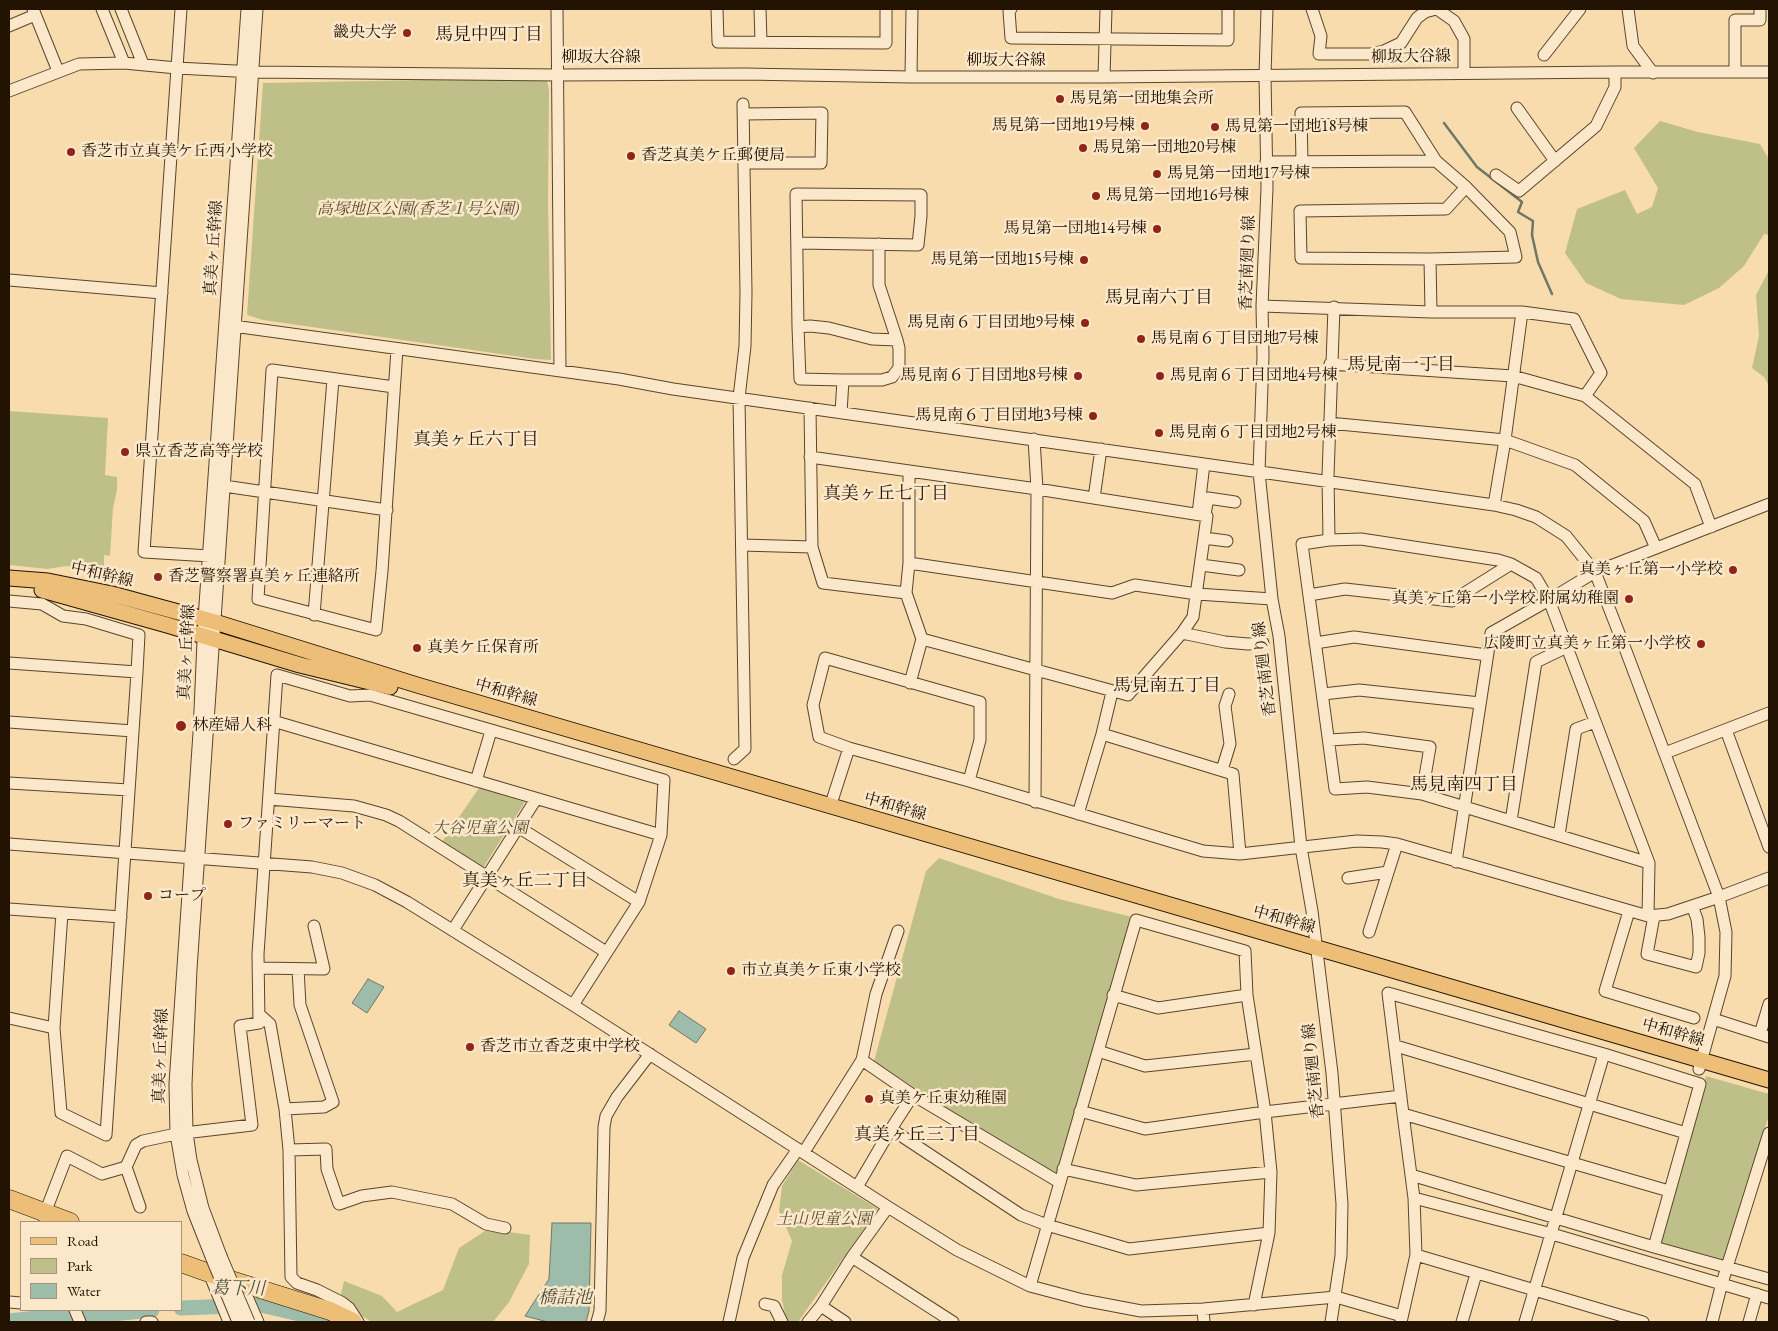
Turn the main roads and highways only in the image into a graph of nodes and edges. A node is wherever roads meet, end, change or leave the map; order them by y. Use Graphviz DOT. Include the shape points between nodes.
graph roads {
  1 [pos="9,578"];
  2 [pos="9,587"];
  3 [pos="1316,952"];
  4 [pos="1701,1064"];
  5 [pos="1769,1080"];
  6 [pos="1769,1089"];
  7 [pos="9,1199"];
  8 [pos="45,1218"];
  9 [pos="64,1221"];
  10 [pos="182,1262"];
  11 [pos="354,1322"];
  1 -- 3 [label="main road, 中和幹線" via="48,581 112,594 210,620 417,686"];
  2 -- 3 [label="main road, 中和幹線" via="52,592"];
  3 -- 4 [label="main road, 中和幹線"];
  4 -- 5 [label="main road, 中和幹線"];
  4 -- 6 [label="main road, 中和幹線"];
  7 -- 8 [label="highway"];
  8 -- 9 [label="highway"];
  10 -- 11 [label="highway" via="214,1263 243,1287 330,1311"];
}
